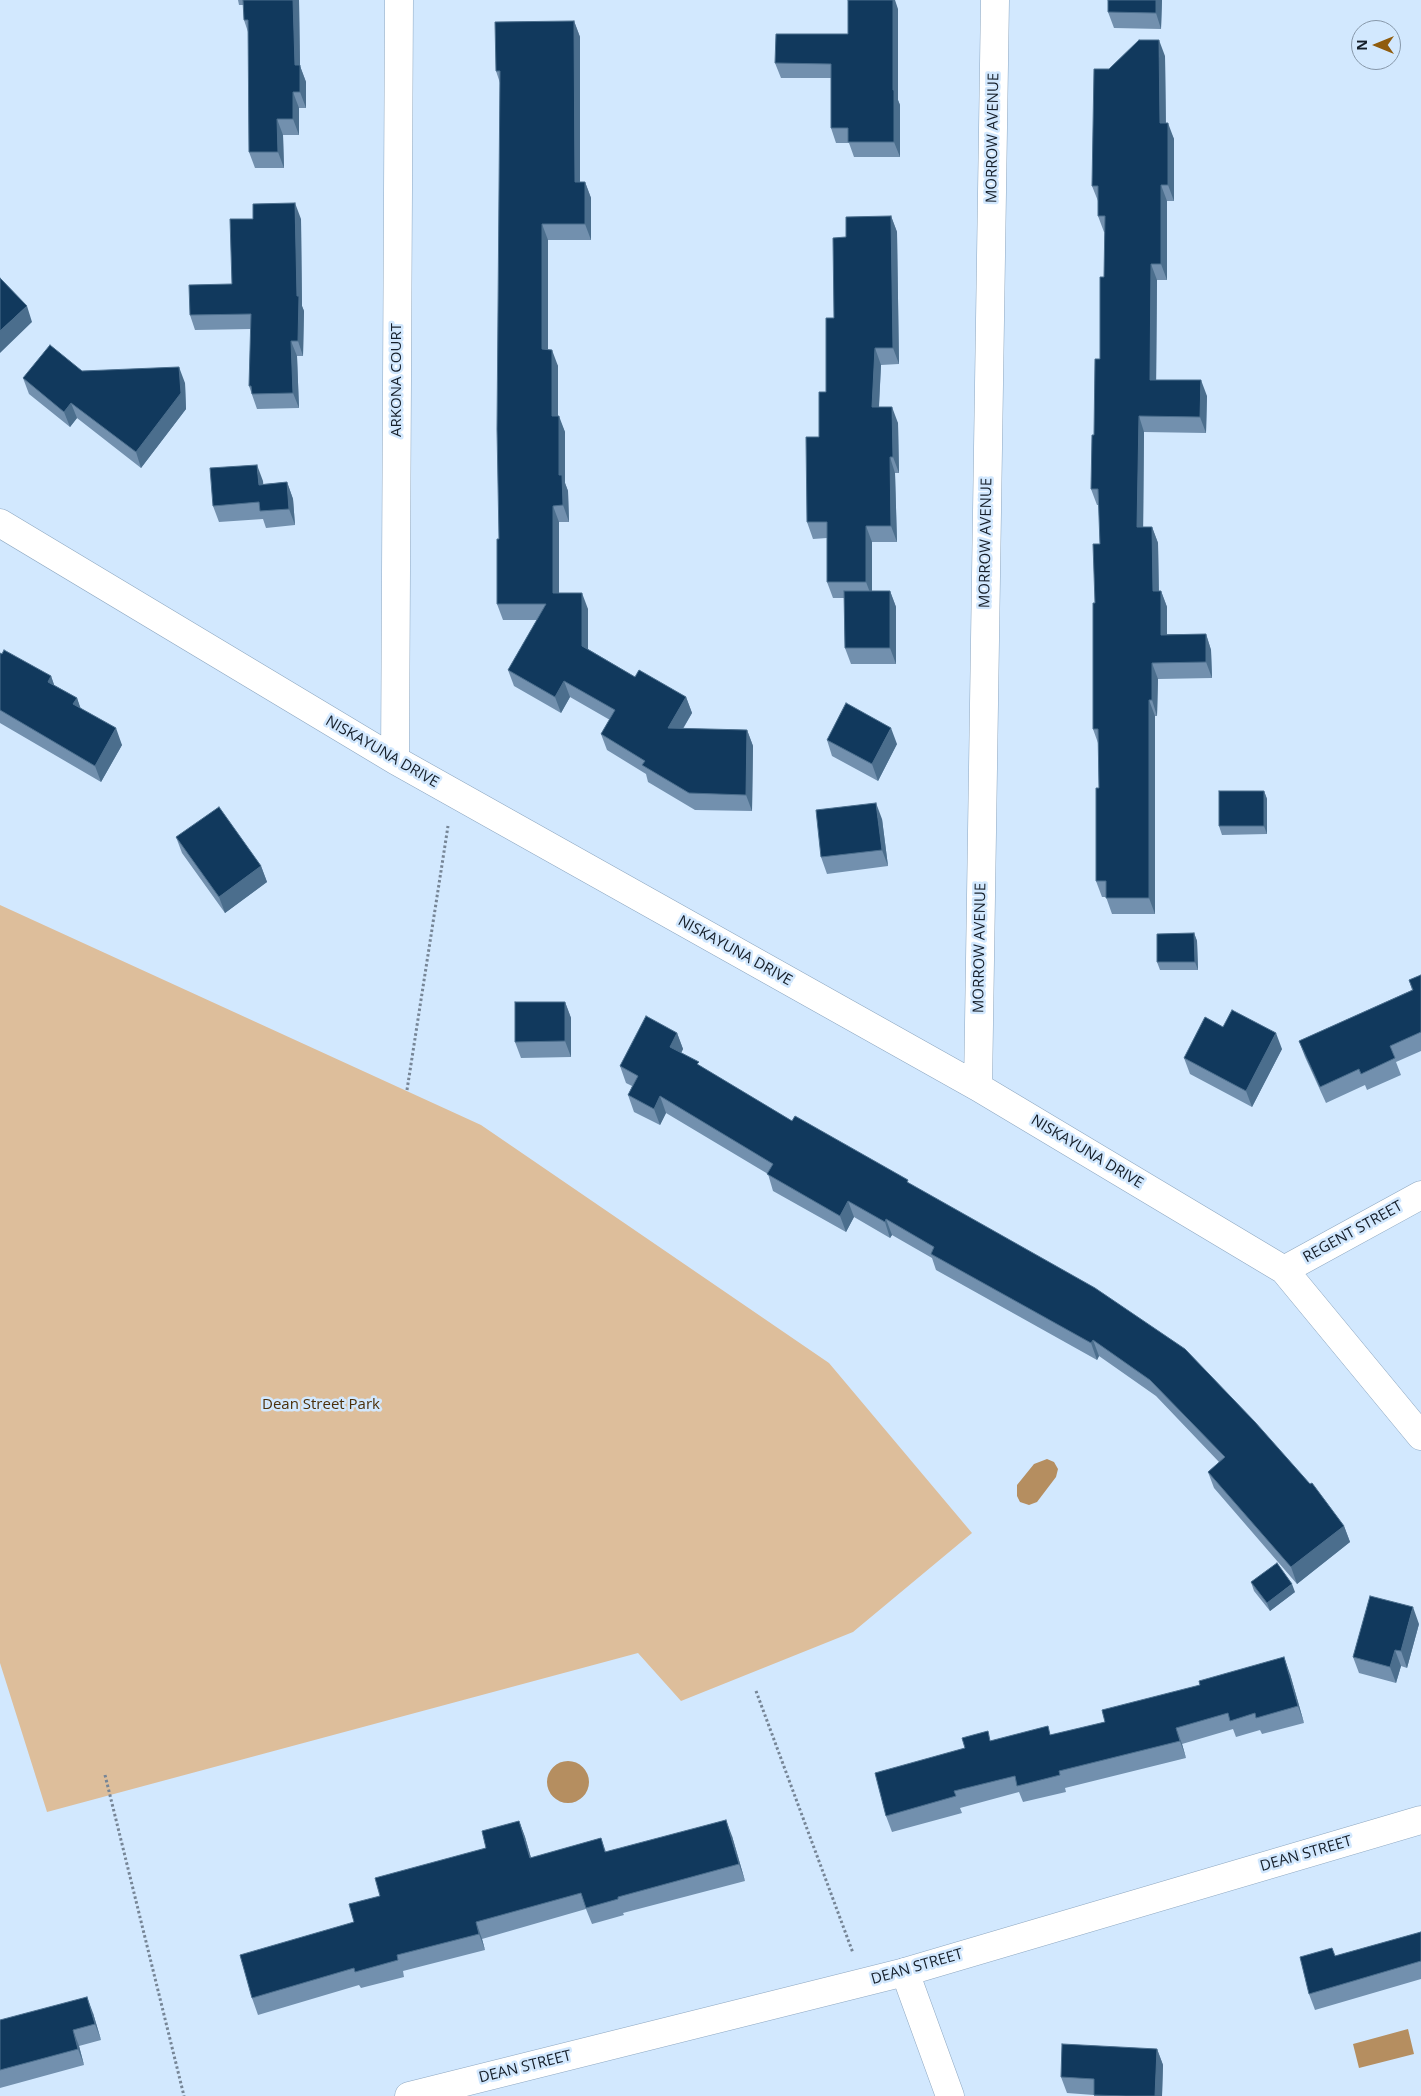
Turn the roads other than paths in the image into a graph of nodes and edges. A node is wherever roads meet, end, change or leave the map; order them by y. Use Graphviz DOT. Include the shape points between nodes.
graph roads {
  1 [pos="399,0"];
  2 [pos="995,0"];
  3 [pos="0,523"];
  4 [pos="395,760"];
  5 [pos="978,1087"];
  6 [pos="1421,1195"];
  7 [pos="1284,1270"];
  8 [pos="1421,1436"];
  9 [pos="1421,1820"];
  10 [pos="905,1972"];
  11 [pos="409,2096"];
  12 [pos="950,2096"];
  1 -- 4 [label="street, ARKONA COURT"];
  2 -- 5 [label="street, MORROW AVENUE"];
  3 -- 4 [label="street, NISKAYUNA DRIVE"];
  4 -- 5 [label="street, NISKAYUNA DRIVE"];
  5 -- 7 [label="street, NISKAYUNA DRIVE"];
  6 -- 7 [label="street, REGENT STREET"];
  7 -- 8 [label="street, NISKAYUNA DRIVE"];
  9 -- 10 [label="street, DEAN STREET"];
  10 -- 11 [label="street, DEAN STREET"];
  10 -- 12 [label="street"];
}
